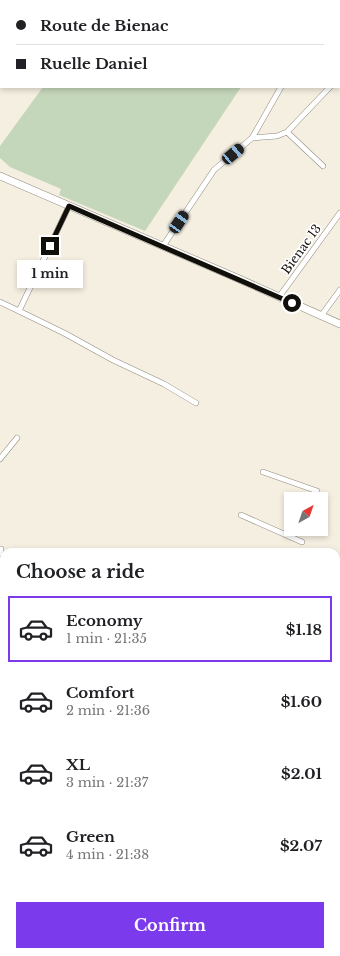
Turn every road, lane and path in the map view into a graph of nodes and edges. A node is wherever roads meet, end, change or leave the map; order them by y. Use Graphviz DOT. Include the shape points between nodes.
graph roads {
  1 [pos="280,88"];
  2 [pos="329,88"];
  3 [pos="288,132"];
  4 [pos="252,138"];
  5 [pos="323,166"];
  6 [pos="0,176"];
  7 [pos="69,206"];
  8 [pos="340,213"];
  9 [pos="163,246"];
  10 [pos="340,290"];
  11 [pos="279,297"];
  12 [pos="0,302"];
  13 [pos="19,311"];
  14 [pos="321,316"];
  15 [pos="340,324"];
  16 [pos="196,403"];
  17 [pos="17,438"];
  18 [pos="0,460"];
  19 [pos="262,472"];
  20 [pos="317,491"];
  21 [pos="241,515"];
  22 [pos="302,542"];
  23 [pos="0,549"];
  24 [pos="0,554"];
  1 -- 4 [label="street"];
  2 -- 3 [label="street"];
  3 -- 4 [label="street" via="277,136"];
  3 -- 5 [label="street"];
  4 -- 9 [label="street" via="214,170"];
  6 -- 7 [label="main road"];
  7 -- 9 [label="main road"];
  7 -- 13 [label="street"];
  8 -- 11 [label="street, Bienac 13"];
  9 -- 11 [label="main road"];
  10 -- 14 [label="street"];
  11 -- 14 [label="main road"];
  12 -- 13 [label="street"];
  13 -- 16 [label="street" via="164,384"];
  14 -- 15 [label="main road"];
  17 -- 18 [label="street"];
  19 -- 20 [label="street"];
  21 -- 22 [label="street"];
  23 -- 24 [label="street"];
}
